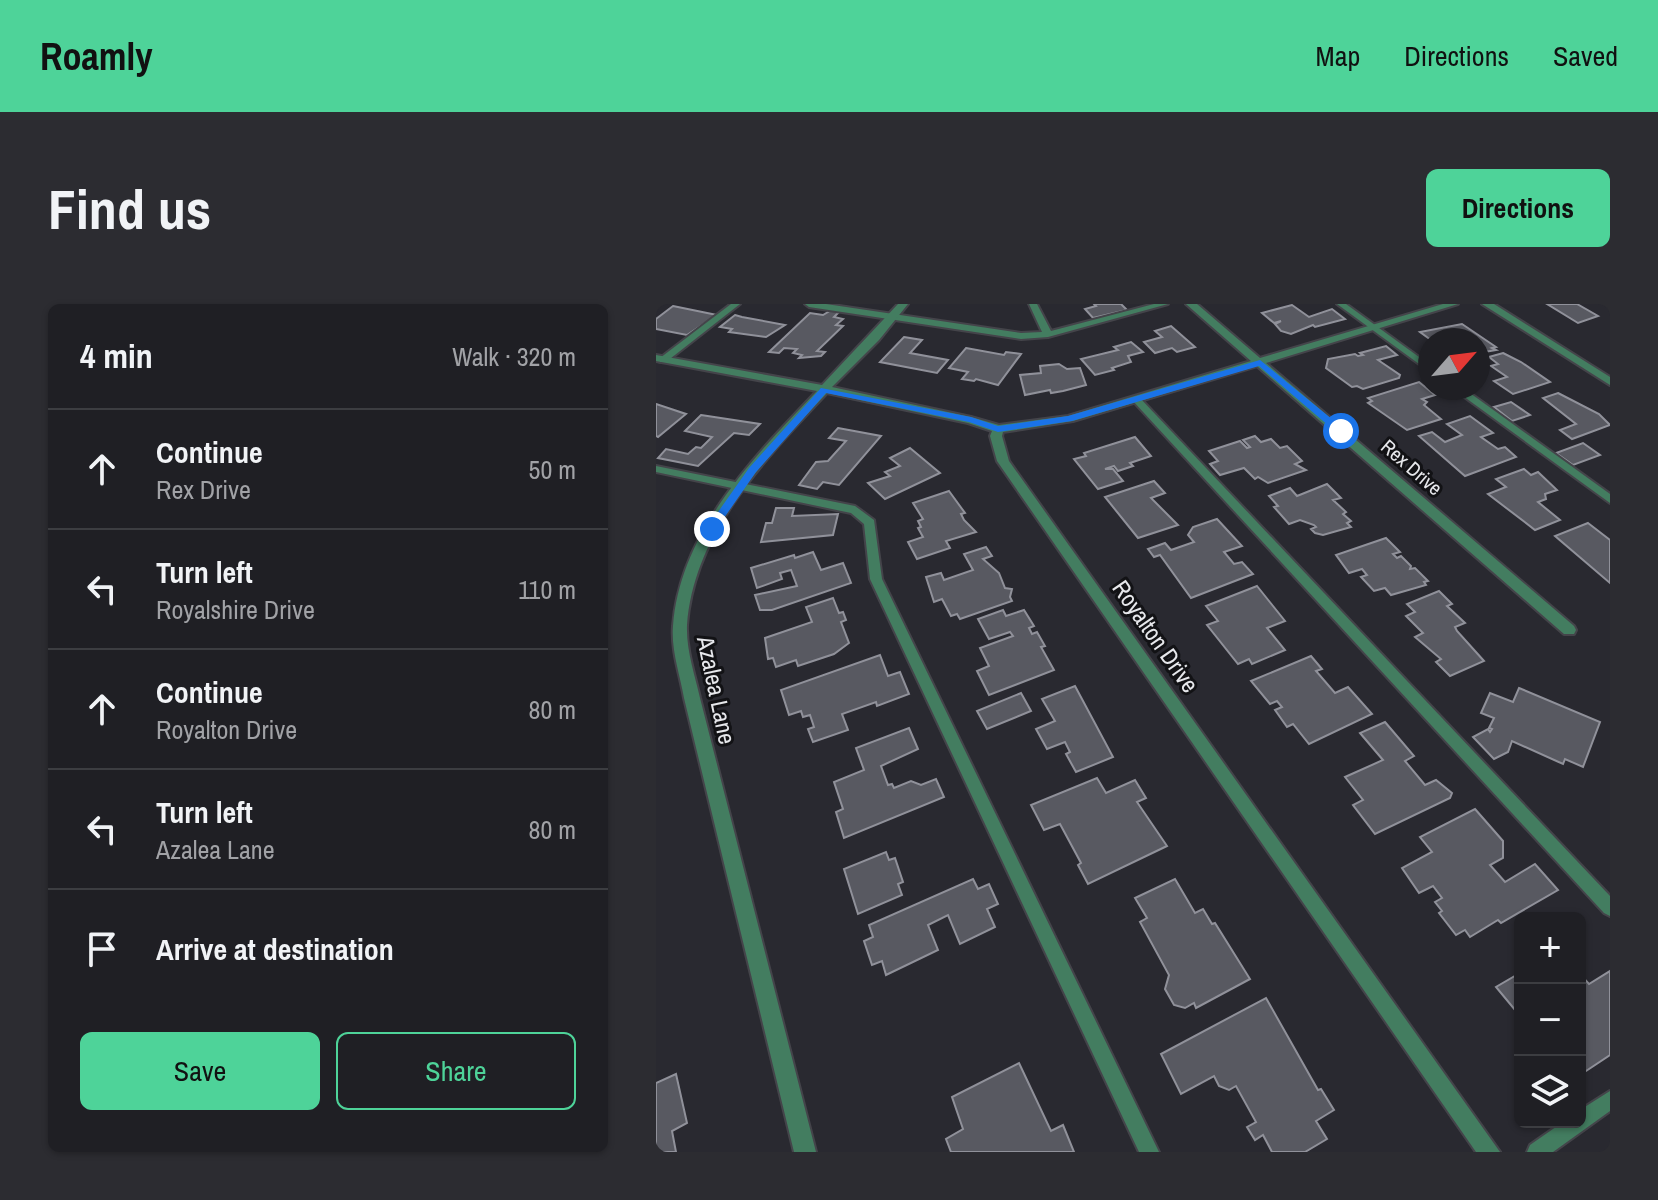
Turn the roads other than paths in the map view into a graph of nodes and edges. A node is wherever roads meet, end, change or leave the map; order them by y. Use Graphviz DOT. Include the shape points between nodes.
graph roads {
  1 [pos="736,304"];
  2 [pos="809,304"];
  3 [pos="1033,304"];
  4 [pos="1164,304"];
  5 [pos="1191,304"];
  6 [pos="1341,304"];
  7 [pos="1453,304"];
  8 [pos="1487,304"];
  9 [pos="899,310"];
  10 [pos="1374,328"];
  11 [pos="1048,334"];
  12 [pos="660,359"];
  13 [pos="1418,360"];
  14 [pos="1260,363"];
  15 [pos="1610,382"];
  16 [pos="824,389"];
  17 [pos="1136,399"];
  18 [pos="1474,400"];
  19 [pos="998,429"];
  20 [pos="656,469"];
  21 [pos="739,487"];
  22 [pos="1610,499"];
  23 [pos="1569,630"];
  24 [pos="1609,907"];
  25 [pos="1610,1100"];
  26 [pos="1586,1117"];
  27 [pos="1571,1128"];
  28 [pos="805,1152"];
  29 [pos="1149,1152"];
  30 [pos="1489,1152"];
  31 [pos="1537,1152"];
  1 -- 12 [label="lane"];
  2 -- 9 [label="lane"];
  3 -- 11 [label="lane"];
  4 -- 11 [label="lane"];
  5 -- 14 [label="street, Rex Drive"];
  6 -- 10 [label="lane"];
  7 -- 10 [label="street"];
  8 -- 15 [label="street"];
  9 -- 11 [label="lane" via="1021,336"];
  9 -- 16 [label="street, Azalea Lane"];
  10 -- 13 [label="lane"];
  10 -- 14 [label="street"];
  12 -- 16 [label="street"];
  14 -- 17 [label="street"];
  14 -- 23 [label="street, Rex Drive"];
  16 -- 19 [label="street"];
  16 -- 21 [label="street, Azalea Lane"];
  17 -- 19 [label="street" via="1039,425"];
  17 -- 24 [label="lane"];
  18 -- 22 [label="lane"];
  19 -- 30 [label="street, Royalton Drive" via="1003,461"];
  20 -- 21 [label="lane"];
  21 -- 28 [label="street, Azalea Lane" via="698,559 683,597 680,629 692,698"];
  21 -- 29 [label="lane" via="855,510 870,523 876,579"];
  25 -- 26 [label="lane"];
  27 -- 31 [label="lane"];
}
